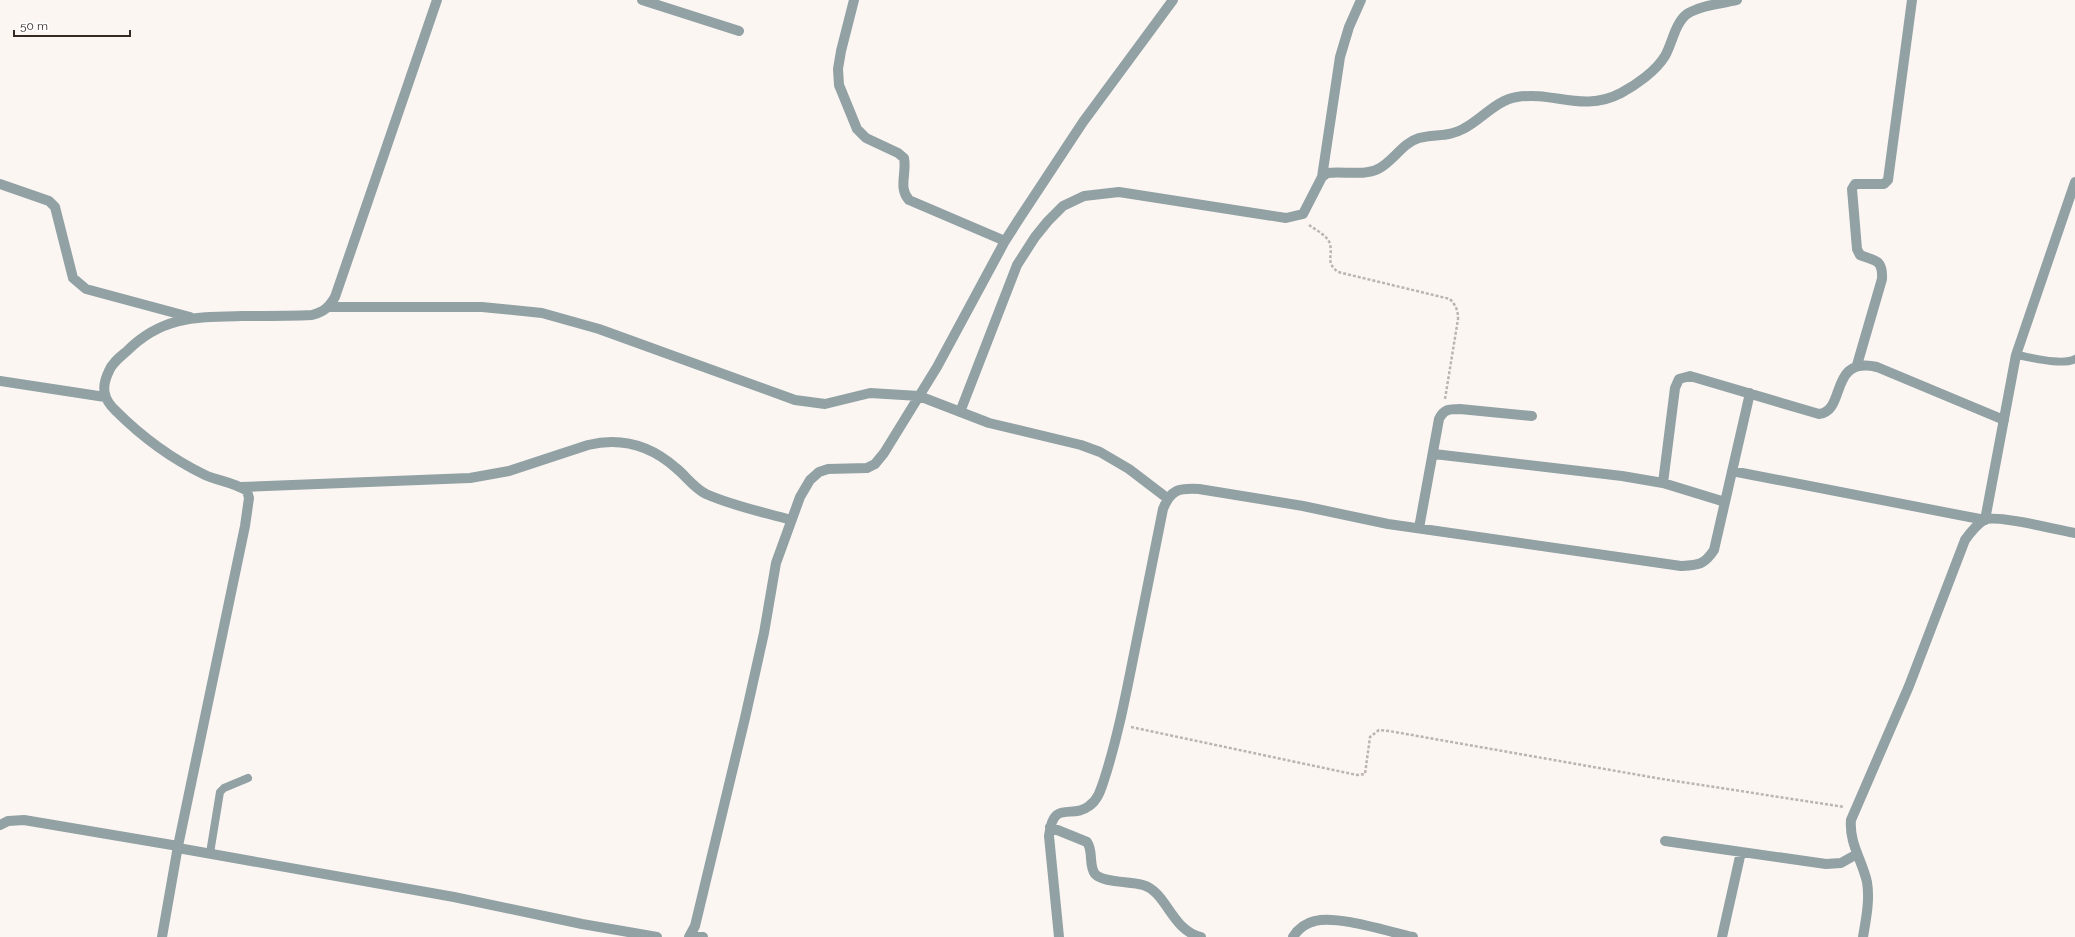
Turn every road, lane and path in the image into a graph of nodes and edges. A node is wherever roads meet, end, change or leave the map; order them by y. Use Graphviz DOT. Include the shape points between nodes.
graph roads {
  1 [pos="437,0"];
  2 [pos="642,0"];
  3 [pos="854,0"];
  4 [pos="1173,0"];
  5 [pos="1361,0"];
  6 [pos="1737,0"];
  7 [pos="1912,0"];
  8 [pos="739,31"];
  9 [pos="1322,177"];
  10 [pos="2075,182"];
  11 [pos="0,184"];
  12 [pos="1295,217"];
  13 [pos="1005,241"];
  14 [pos="329,307"];
  15 [pos="192,317"];
  16 [pos="2016,355"];
  17 [pos="2075,359"];
  18 [pos="1857,365"];
  19 [pos="0,381"];
  20 [pos="1750,393"];
  21 [pos="105,397"];
  22 [pos="923,397"];
  23 [pos="960,412"];
  24 [pos="1443,412"];
  25 [pos="1532,416"];
  26 [pos="2004,420"];
  27 [pos="1434,454"];
  28 [pos="1732,470"];
  29 [pos="1662,483"];
  30 [pos="241,487"];
  31 [pos="1167,498"];
  32 [pos="1725,502"];
  33 [pos="791,520"];
  34 [pos="1985,520"];
  35 [pos="1419,528"];
  36 [pos="2075,533"];
  37 [pos="1120,725"];
  38 [pos="248,778"];
  39 [pos="1856,809"];
  40 [pos="0,825"];
  41 [pos="1050,827"];
  42 [pos="1665,841"];
  43 [pos="178,847"];
  44 [pos="1741,852"];
  45 [pos="207,853"];
  46 [pos="1857,854"];
  47 [pos="690,936"];
  48 [pos="162,937"];
  49 [pos="657,937"];
  50 [pos="704,937"];
  51 [pos="1060,937"];
  52 [pos="1201,937"];
  53 [pos="1293,937"];
  54 [pos="1413,937"];
  55 [pos="1722,937"];
  56 [pos="1864,937"];
  1 -- 14 [label="street" via="341,282"];
  2 -- 8 [label="street"];
  3 -- 13 [label="street" via="838,69 839,85 857,130 866,138 904,158 903,188 909,200"];
  4 -- 13 [label="street" via="1083,122"];
  5 -- 9 [label="street" via="1341,52"];
  6 -- 9 [label="street" via="1687,14 1680,22 1660,63 1622,92 1608,99 1576,102 1516,97 1504,101 1454,134 1418,138 1376,170 1335,172"];
  7 -- 18 [label="street" via="1888,180 1884,184 1855,184 1852,189 1857,249 1860,255 1875,258 1882,273"];
  9 -- 12 [label="street" via="1308,207 1303,214"];
  10 -- 16 [label="street"];
  11 -- 15 [label="street" via="49,201 55,207 73,278 79,285 98,293"];
  12 -- 23 [label="street" via="1286,218 1119,192 1084,196 1063,206 1035,237 1017,265"];
  12 -- 24 [label="path" via="1330,243 1329,259 1332,267 1338,272 1450,299 1455,305 1458,319"];
  13 -- 22 [label="street"];
  14 -- 15 [label="street" via="321,313 312,315"];
  14 -- 22 [label="street" via="482,307 542,313 599,329 795,400 825,404 870,393"];
  15 -- 21 [label="street" via="153,331 131,346 111,366 103,383"];
  16 -- 17 [label="lane" via="2052,361"];
  16 -- 26 [label="street"];
  18 -- 20 [label="street" via="1850,369 1841,381 1825,414"];
  18 -- 26 [label="street" via="1877,367"];
  19 -- 21 [label="street"];
  20 -- 28 [label="street"];
  20 -- 29 [label="street" via="1699,377 1679,379 1675,388"];
  21 -- 30 [label="street" via="115,411 178,461 206,475"];
  22 -- 23 [label="street"];
  22 -- 33 [label="street" via="875,464 867,468 828,469 810,480"];
  23 -- 31 [label="street" via="989,424 1081,445 1100,452 1129,469"];
  24 -- 25 [label="street" via="1460,409"];
  24 -- 27 [label="street" via="1439,419"];
  26 -- 34 [label="street"];
  27 -- 29 [label="street"];
  27 -- 35 [label="street"];
  28 -- 32 [label="street"];
  28 -- 34 [label="street"];
  29 -- 32 [label="street"];
  30 -- 33 [label="street" via="492,476 588,445 604,441 621,441 643,447 660,456 704,493"];
  30 -- 43 [label="street" via="247,491 249,498 247,514"];
  31 -- 35 [label="street" via="1174,492 1200,489"];
  31 -- 37 [label="street"];
  32 -- 35 [label="street" via="1714,550 1707,560 1696,566 1681,566"];
  33 -- 47 [label="street" via="776,563 745,718 700,907"];
  34 -- 36 [label="street" via="1999,519"];
  34 -- 39 [label="street" via="1973,529 1965,540 1909,686"];
  37 -- 39 [label="path" via="1357,775 1365,774 1370,737 1379,730 1389,730 1656,778"];
  37 -- 41 [label="street" via="1097,798 1089,807 1059,813"];
  38 -- 45 [label="lane" via="220,792"];
  39 -- 46 [label="street" via="1850,831"];
  40 -- 43 [label="street" via="8,821 24,820"];
  41 -- 51 [label="street"];
  41 -- 52 [label="street" via="1087,842 1090,847 1092,868 1096,875 1151,889 1187,932"];
  42 -- 44 [label="street"];
  43 -- 45 [label="street"];
  43 -- 48 [label="street"];
  44 -- 46 [label="street" via="1834,864"];
  44 -- 55 [label="street"];
  45 -- 49 [label="street" via="454,897"];
  46 -- 56 [label="street" via="1868,893"];
  47 -- 50 [label="street"];
  53 -- 54 [label="street" via="1305,925 1315,920 1328,920"];
}
